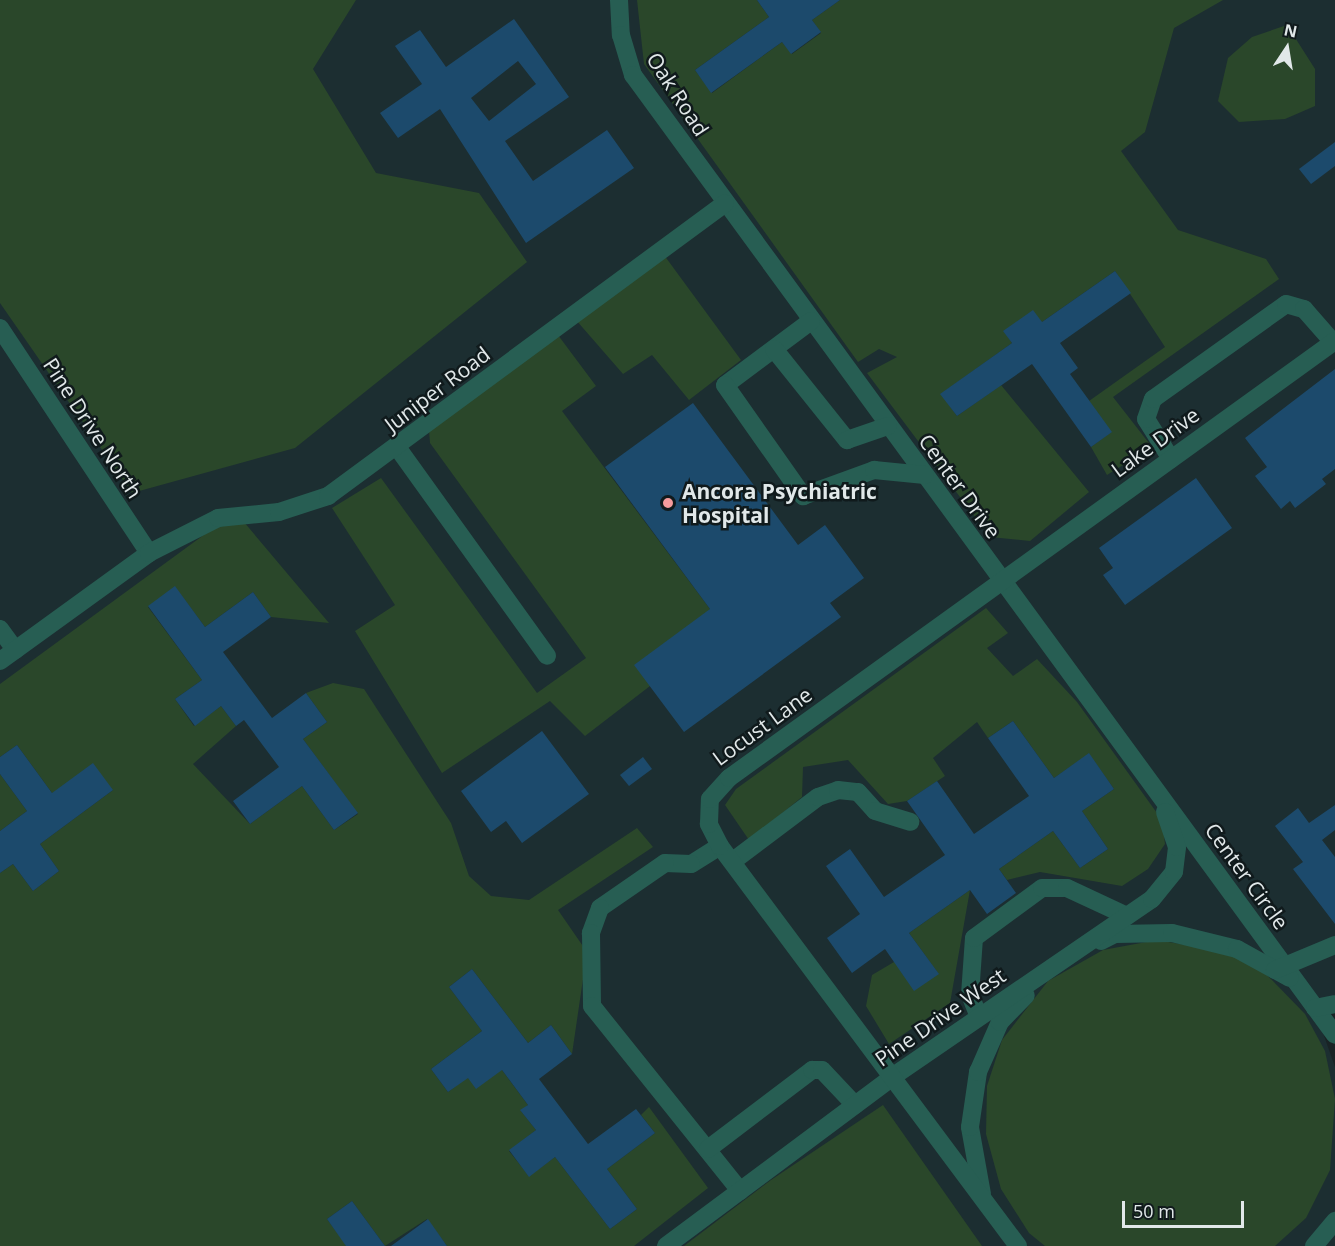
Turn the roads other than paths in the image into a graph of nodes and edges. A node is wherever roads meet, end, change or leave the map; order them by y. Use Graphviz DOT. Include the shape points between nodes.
graph roads {
  1 [pos="619,0"];
  2 [pos="725,203"];
  3 [pos="812,321"];
  4 [pos="0,328"];
  5 [pos="1334,341"];
  6 [pos="774,348"];
  7 [pos="888,426"];
  8 [pos="397,447"];
  9 [pos="1171,459"];
  10 [pos="925,475"];
  11 [pos="149,553"];
  12 [pos="1002,580"];
  13 [pos="0,629"];
  14 [pos="15,650"];
  15 [pos="547,656"];
  16 [pos="0,661"];
  17 [pos="1160,796"];
  18 [pos="910,822"];
  19 [pos="1196,844"];
  20 [pos="720,846"];
  21 [pos="1177,847"];
  22 [pos="732,861"];
  23 [pos="1127,916"];
  24 [pos="1335,945"];
  25 [pos="1055,965"];
  26 [pos="1279,966"];
  27 [pos="1335,1004"];
  28 [pos="1315,1008"];
  29 [pos="979,1017"];
  30 [pos="1335,1035"];
  31 [pos="895,1076"];
  32 [pos="855,1105"];
  33 [pos="708,1149"];
  34 [pos="740,1191"];
  35 [pos="983,1198"];
  36 [pos="1335,1221"];
  37 [pos="1335,1227"];
  38 [pos="666,1246"];
  39 [pos="1018,1246"];
  40 [pos="1314,1246"];
  41 [pos="1331,1246"];
  1 -- 2 [label="lane, Oak Road" via="621,35 633,75"];
  2 -- 3 [label="lane, Center Drive"];
  2 -- 8 [label="lane, Juniper Road"];
  3 -- 6 [label="lane"];
  3 -- 7 [label="lane, Center Drive"];
  4 -- 11 [label="lane, Pine Drive North"];
  5 -- 9 [label="lane, Lake Drive"];
  5 -- 9 [label="lane" via="1304,309 1286,304 1172,386 1146,409 1146,419"];
  6 -- 7 [label="lane" via="846,440"];
  6 -- 10 [label="lane" via="725,385 803,496 874,470"];
  7 -- 10 [label="lane, Center Drive"];
  8 -- 11 [label="lane, Juniper Road" via="328,496 279,512 218,518"];
  8 -- 15 [label="lane"];
  9 -- 12 [label="lane, Lake Drive"];
  10 -- 12 [label="lane, Center Drive"];
  11 -- 14 [label="lane"];
  12 -- 17 [label="lane, Center Drive"];
  12 -- 20 [label="lane, Locust Lane" via="718,786 708,815"];
  13 -- 14 [label="lane"];
  14 -- 16 [label="lane"];
  17 -- 19 [label="lane, Center Circle"];
  17 -- 21 [label="lane"];
  18 -- 22 [label="lane" via="875,811 858,792 838,790 818,797"];
  19 -- 21 [label="lane"];
  19 -- 26 [label="lane, Center Circle"];
  20 -- 22 [label="lane, Locust Lane"];
  20 -- 33 [label="lane" via="690,864 665,862 600,908 591,933 592,1006"];
  21 -- 23 [label="lane, Pine Drive West" via="1174,872 1152,899"];
  22 -- 31 [label="lane, Locust Lane"];
  23 -- 25 [label="lane, Pine Drive West"];
  23 -- 29 [label="lane" via="1067,888 1042,888 974,938 970,995"];
  24 -- 26 [label="lane"];
  25 -- 26 [label="lane, Center Circle" via="1115,934 1172,933 1238,949"];
  25 -- 29 [label="lane, Pine Drive West"];
  25 -- 35 [label="lane, Center Circle" via="1000,1022 978,1072 970,1127"];
  26 -- 28 [label="lane, Center Circle" via="1297,982"];
  27 -- 28 [label="lane"];
  28 -- 30 [label="lane, Center Circle"];
  29 -- 31 [label="lane, Pine Drive West"];
  31 -- 32 [label="lane, Pine Drive West"];
  31 -- 35 [label="lane, Center Circle"];
  32 -- 33 [label="lane" via="822,1070 812,1070"];
  32 -- 34 [label="lane, Pine Drive West"];
  33 -- 34 [label="lane"];
  34 -- 38 [label="lane, Pine Drive West"];
  35 -- 39 [label="lane, Center Circle"];
  36 -- 40 [label="lane"];
  37 -- 41 [label="lane"];
}
